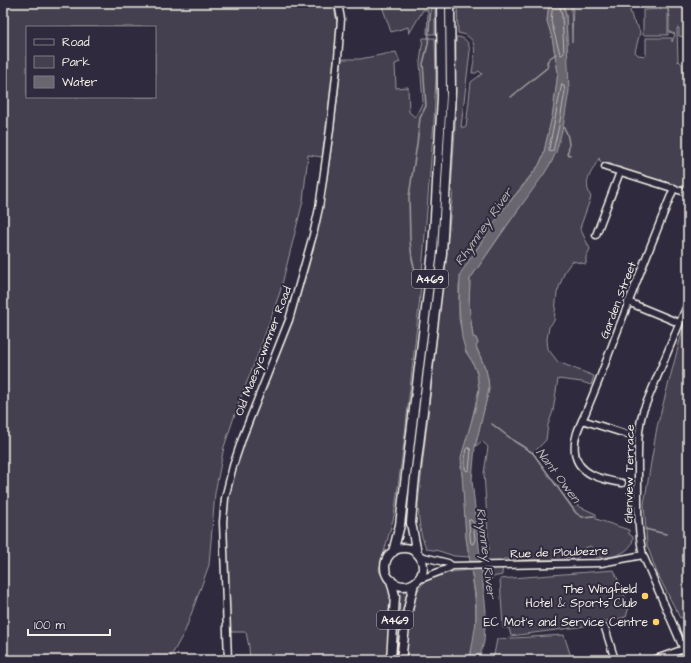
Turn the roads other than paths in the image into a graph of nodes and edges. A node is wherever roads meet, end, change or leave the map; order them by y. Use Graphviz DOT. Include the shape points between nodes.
graph roads {
  1 [pos="338,3"];
  2 [pos="441,3"];
  3 [pos="450,3"];
  4 [pos="605,167"];
  5 [pos="620,172"];
  6 [pos="674,188"];
  7 [pos="688,193"];
  8 [pos="596,235"];
  9 [pos="628,302"];
  10 [pos="688,303"];
  11 [pos="680,321"];
  12 [pos="582,420"];
  13 [pos="626,434"];
  14 [pos="622,483"];
  15 [pos="393,552"];
  16 [pos="418,555"];
  17 [pos="643,555"];
  18 [pos="452,566"];
  19 [pos="391,580"];
  20 [pos="416,582"];
  21 [pos="605,628"];
  22 [pos="684,648"];
  23 [pos="688,659"];
  24 [pos="228,660"];
  25 [pos="391,660"];
  26 [pos="401,660"];
  27 [pos="614,660"];
  28 [pos="653,660"];
  1 -- 24 [label="street, Old Maesycwmmer Road" via="341,19 337,66 327,152 313,236 289,320 243,436 225,498 223,529"];
  2 -- 15 [label="main road, A469" via="442,96 433,251 400,525"];
  3 -- 16 [label="main road, A469" via="451,92 442,253 411,523"];
  4 -- 5 [label="street"];
  5 -- 6 [label="street"];
  5 -- 8 [label="street"];
  6 -- 7 [label="street"];
  6 -- 9 [label="street, Garden Street"];
  9 -- 11 [label="street"];
  9 -- 12 [label="street, Garden Street"];
  10 -- 11 [label="street, Glenview Terrace"];
  11 -- 17 [label="street, Glenview Terrace" via="640,420 638,519"];
  12 -- 13 [label="street"];
  12 -- 14 [label="street, Garden Street" via="575,436 575,453 581,465 590,474"];
  15 -- 16 [label="main road" via="403,548"];
  15 -- 19 [label="main road" via="386,562 387,575"];
  16 -- 18 [label="street, Rue de Ploubezre"];
  16 -- 20 [label="main road" via="423,562 423,569"];
  17 -- 18 [label="street, Rue de Ploubezre" via="601,562"];
  17 -- 22 [label="street, Glenview Terrace"];
  18 -- 20 [label="street, Rue de Ploubezre"];
  19 -- 20 [label="main road" via="402,586"];
  19 -- 25 [label="main road, A469" via="395,596 395,618"];
  20 -- 26 [label="main road, A469" via="406,619"];
  21 -- 27 [label="street"];
  22 -- 23 [label="street, Glenview Terrace"];
  22 -- 28 [label="street"];
}
